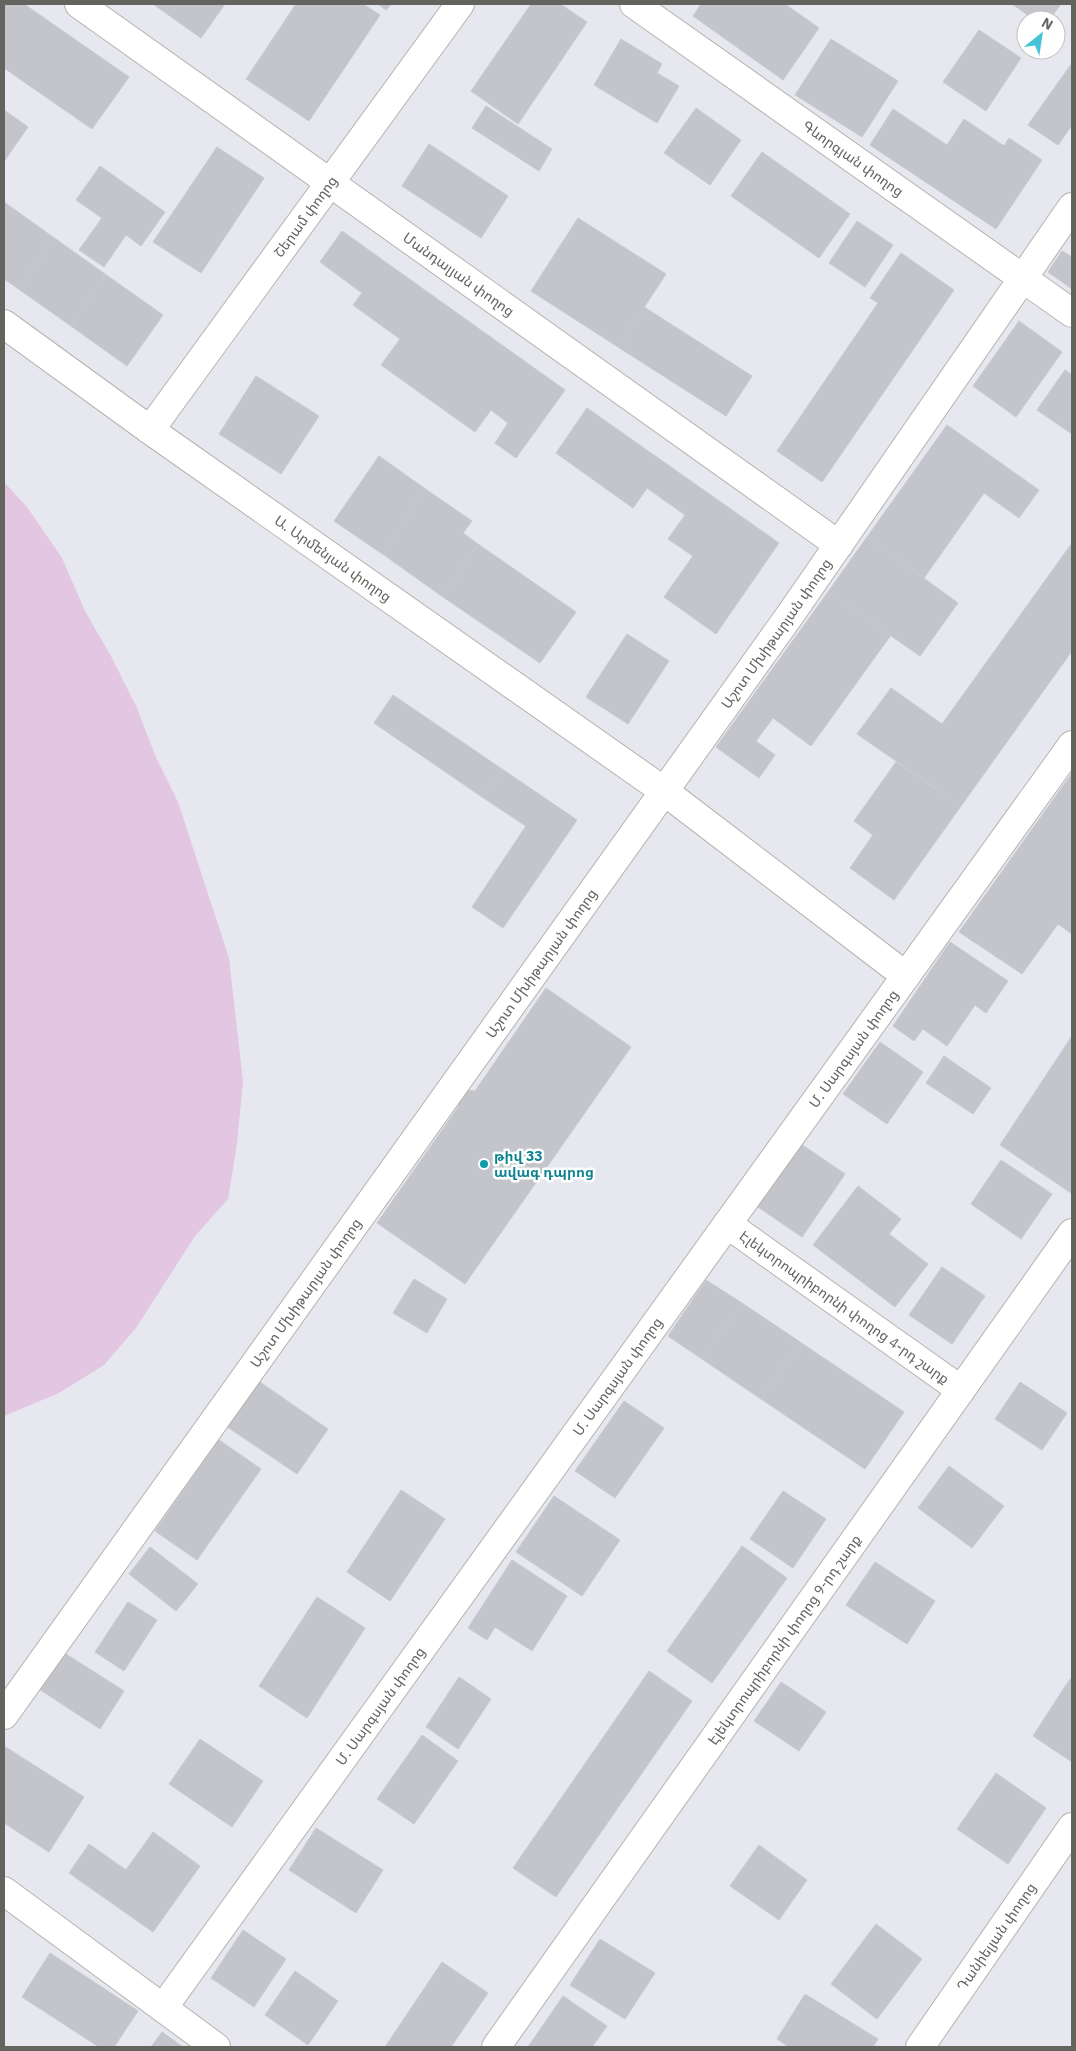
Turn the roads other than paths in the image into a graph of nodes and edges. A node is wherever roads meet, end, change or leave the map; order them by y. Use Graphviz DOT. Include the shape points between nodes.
graph roads {
  1 [pos="79,4"];
  2 [pos="460,4"];
  3 [pos="634,4"];
  4 [pos="331,183"];
  5 [pos="1072,207"];
  6 [pos="1023,277"];
  7 [pos="1072,313"];
  8 [pos="4,324"];
  9 [pos="150,430"];
  10 [pos="839,545"];
  11 [pos="1072,745"];
  12 [pos="664,791"];
  13 [pos="906,976"];
  14 [pos="728,1224"];
  15 [pos="1072,1233"];
  16 [pos="961,1390"];
  17 [pos="4,1715"];
  18 [pos="1072,1827"];
  19 [pos="4,1891"];
  20 [pos="163,2008"];
  21 [pos="216,2047"];
  22 [pos="496,2047"];
  23 [pos="920,2047"];
  1 -- 4 [label="street, Մանդալյան փողոց"];
  2 -- 4 [label="street, Շերամ փողոց"];
  3 -- 6 [label="street, Գևորգյան փողոց"];
  4 -- 9 [label="street, Շերամ փողոց"];
  4 -- 10 [label="street, Մանդալյան փողոց"];
  5 -- 6 [label="street, Աշոտ Մխիթարյան փողոց"];
  6 -- 7 [label="street, Գևորգյան փողոց"];
  6 -- 10 [label="street, Աշոտ Մխիթարյան փողոց"];
  8 -- 9 [label="street, Ա. Արմենյան փողոց"];
  9 -- 12 [label="street, Ա. Արմենյան փողոց"];
  10 -- 12 [label="street, Աշոտ Մխիթարյան փողոց"];
  11 -- 13 [label="street, Մ. Սարգսյան փողոց"];
  12 -- 13 [label="street, Ա. Արմենյան փողոց"];
  12 -- 17 [label="street, Աշոտ Մխիթարյան փողոց"];
  13 -- 14 [label="street, Մ. Սարգսյան փողոց"];
  14 -- 16 [label="street, Էլեկտրոպրիբորնի փողոց 4-րդ շարք"];
  14 -- 20 [label="street, Մ. Սարգսյան փողոց"];
  15 -- 16 [label="street, Էլեկտրոպրիբորնի փողոց 9-րդ շարք"];
  16 -- 22 [label="street, Էլեկտրոպրիբորնի փողոց 9-րդ շարք"];
  18 -- 23 [label="street, Դանիելյան փողոց"];
  19 -- 20 [label="street"];
  20 -- 21 [label="street"];
}
